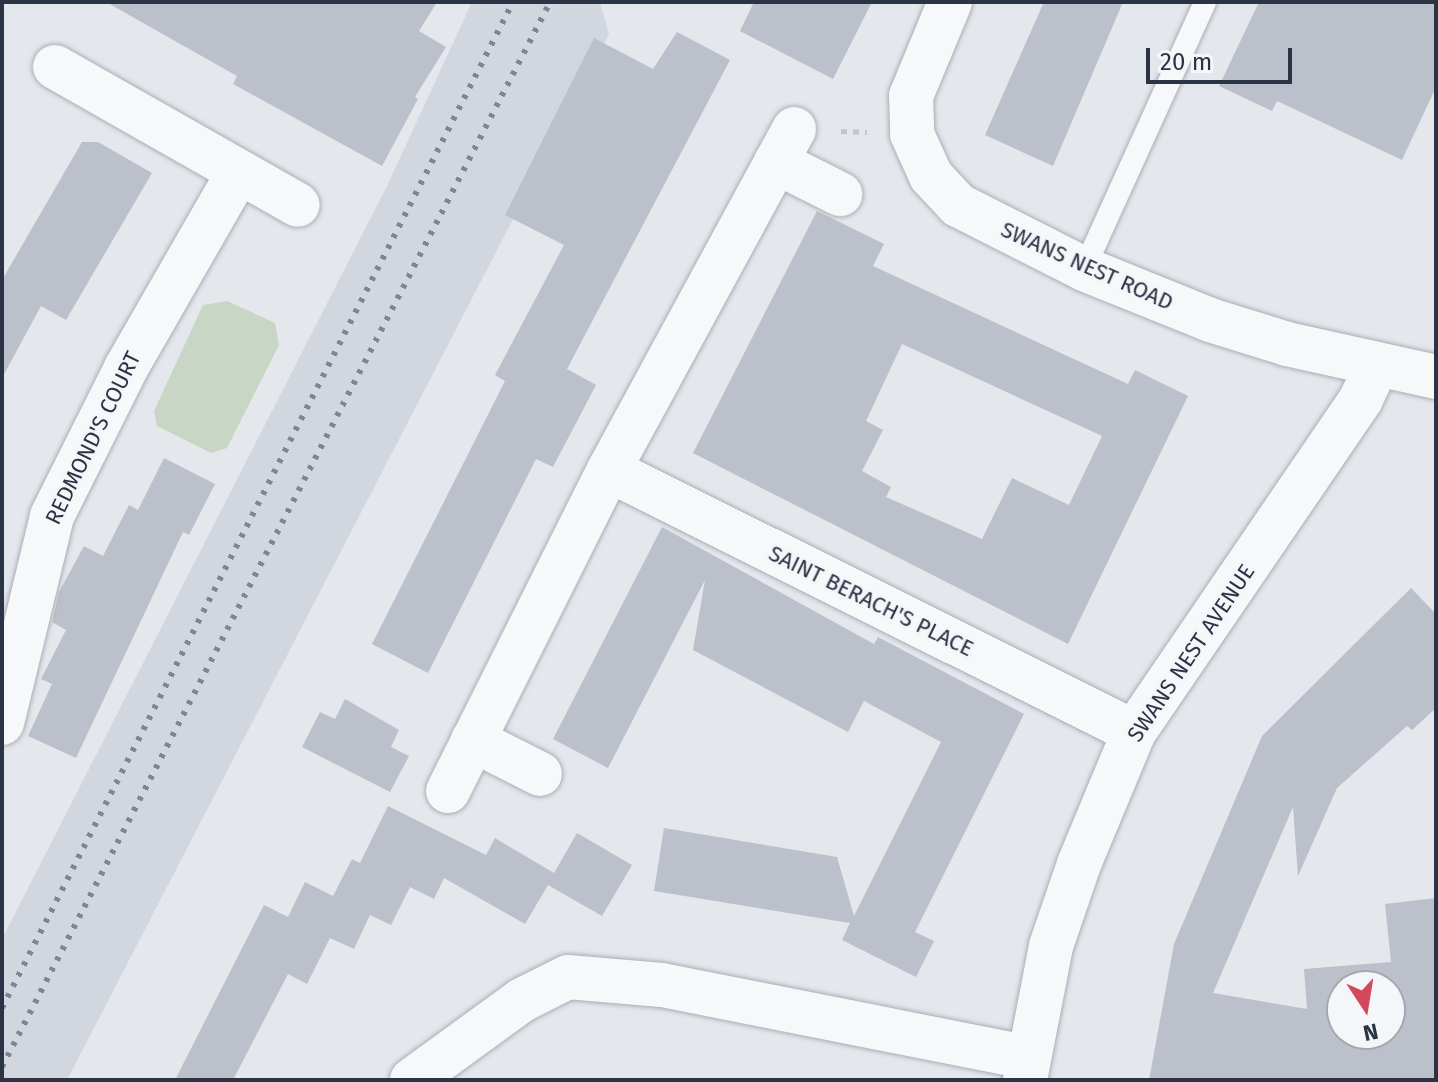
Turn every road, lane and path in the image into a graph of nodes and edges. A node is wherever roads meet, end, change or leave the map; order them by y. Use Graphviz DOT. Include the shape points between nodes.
graph roads {
  1 [pos="950,2"];
  2 [pos="1205,2"];
  3 [pos="55,67"];
  4 [pos="912,134"];
  5 [pos="785,145"];
  6 [pos="238,173"];
  7 [pos="840,194"];
  8 [pos="298,205"];
  9 [pos="1084,269"];
  10 [pos="1377,365"];
  11 [pos="1436,377"];
  12 [pos="609,470"];
  13 [pos="2,723"];
  14 [pos="1134,732"];
  15 [pos="473,740"];
  16 [pos="540,774"];
  17 [pos="448,791"];
  18 [pos="1026,1068"];
  19 [pos="412,1080"];
  1 -- 4 [label="street, SWANS NEST ROAD" via="911,96"];
  2 -- 9 [label="lane"];
  3 -- 6 [label="street"];
  4 -- 5 [label="path"];
  4 -- 9 [label="street, SWANS NEST ROAD" via="931,176 958,205"];
  5 -- 7 [label="street"];
  5 -- 12 [label="street"];
  6 -- 8 [label="street"];
  6 -- 13 [label="street, REDMOND'S COURT" via="126,368 52,516"];
  9 -- 10 [label="street, SWANS NEST ROAD" via="1210,320"];
  10 -- 11 [label="street, SWANS NEST ROAD"];
  10 -- 14 [label="street, SWANS NEST AVENUE" via="1361,399"];
  12 -- 14 [label="street, SAINT BERACH'S PLACE"];
  12 -- 15 [label="street"];
  14 -- 18 [label="street, SWANS NEST AVENUE" via="1051,946"];
  15 -- 16 [label="street"];
  15 -- 17 [label="street"];
  18 -- 19 [label="street, SWANS NEST AVENUE" via="662,985 568,977 522,1000"];
}
